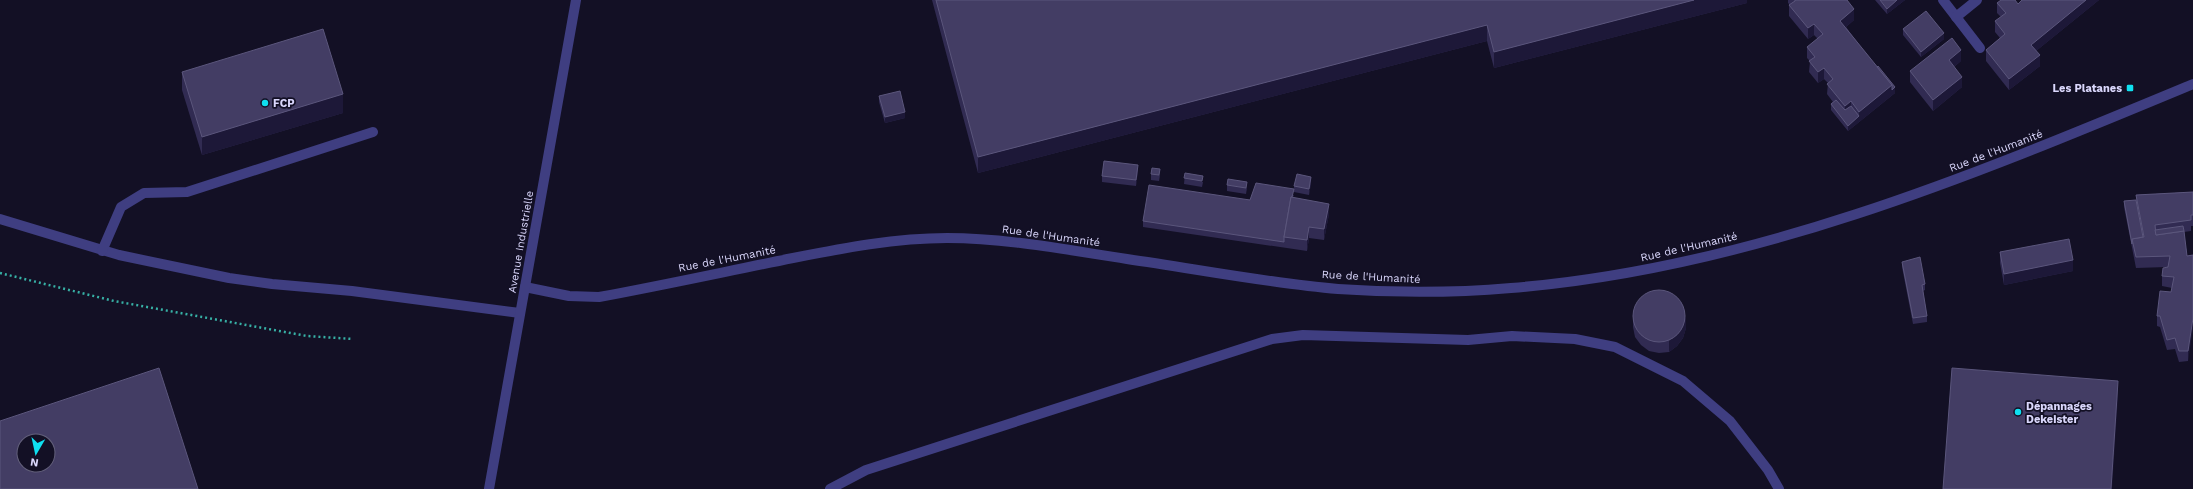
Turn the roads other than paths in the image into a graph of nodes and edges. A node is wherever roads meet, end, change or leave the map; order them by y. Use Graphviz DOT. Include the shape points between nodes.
graph roads {
  1 [pos="576,0"];
  2 [pos="1943,0"];
  3 [pos="1977,0"];
  4 [pos="1956,17"];
  5 [pos="1980,48"];
  6 [pos="2193,84"];
  7 [pos="373,132"];
  8 [pos="0,218"];
  9 [pos="102,251"];
  10 [pos="525,287"];
  11 [pos="520,313"];
  12 [pos="489,489"];
  13 [pos="830,489"];
  14 [pos="1779,489"];
  1 -- 10 [label="street, Avenue Industrielle"];
  2 -- 4 [label="street"];
  3 -- 4 [label="street"];
  4 -- 5 [label="street"];
  6 -- 10 [label="street, Rue de l'Humanité" via="2014,157 1824,224 1676,264 1584,281 1434,292 1340,289 1010,242 948,238 853,246 599,296 569,296"];
  7 -- 9 [label="street" via="187,192 144,193 121,207"];
  8 -- 9 [label="street"];
  9 -- 11 [label="street" via="229,278"];
  10 -- 11 [label="street, Avenue Industrielle"];
  11 -- 12 [label="street, Avenue Industrielle"];
  13 -- 14 [label="street" via="874,468 1272,339 1303,335 1468,340 1520,337 1575,339 1615,347 1683,381 1730,421 1768,470"];
}
